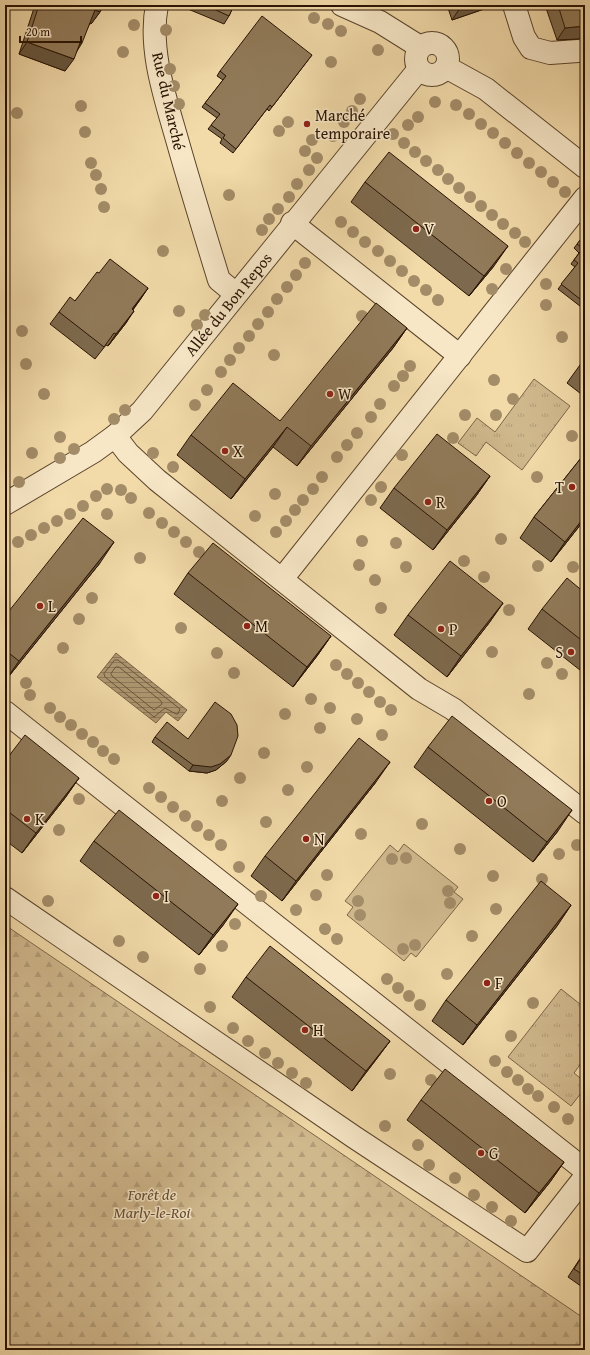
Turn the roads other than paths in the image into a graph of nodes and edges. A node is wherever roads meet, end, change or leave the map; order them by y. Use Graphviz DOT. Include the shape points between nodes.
graph roads {
  1 [pos="157,5"];
  2 [pos="342,5"];
  3 [pos="514,5"];
  4 [pos="420,47"];
  5 [pos="578,51"];
  6 [pos="446,67"];
  7 [pos="419,69"];
  8 [pos="585,168"];
  9 [pos="585,198"];
  10 [pos="292,224"];
  11 [pos="219,233"];
  12 [pos="240,288"];
  13 [pos="460,356"];
  14 [pos="115,436"];
  15 [pos="5,504"];
  16 [pos="282,579"];
  17 [pos="5,712"];
  18 [pos="585,813"];
  19 [pos="5,898"];
  20 [pos="585,1170"];
  21 [pos="585,1177"];
  1 -- 12 [label="street, Rue du Marché" via="157,52 164,95 193,196 219,280"];
  2 -- 4 [label="street" via="380,22"];
  3 -- 5 [label="street" via="524,37 531,48 550,53"];
  4 -- 6 [label="street" via="430,42 440,44 447,52"];
  4 -- 7 [label="street" via="415,60"];
  6 -- 7 [label="street" via="433,75"];
  6 -- 8 [label="street" via="486,89"];
  7 -- 10 [label="street, Allée du Bon Repos"];
  9 -- 13 [label="street"];
  10 -- 12 [label="street, Allée du Bon Repos"];
  10 -- 13 [label="street"];
  11 -- 12 [label="street" via="232,273"];
  12 -- 14 [label="street, Allée du Bon Repos" via="142,411"];
  13 -- 16 [label="street"];
  14 -- 15 [label="street, Allée du Bon Repos" via="74,465"];
  14 -- 16 [label="street" via="128,453 157,480"];
  16 -- 18 [label="street" via="419,689 453,709"];
  17 -- 20 [label="street"];
  19 -- 21 [label="street" via="354,1137 527,1251"];
}
